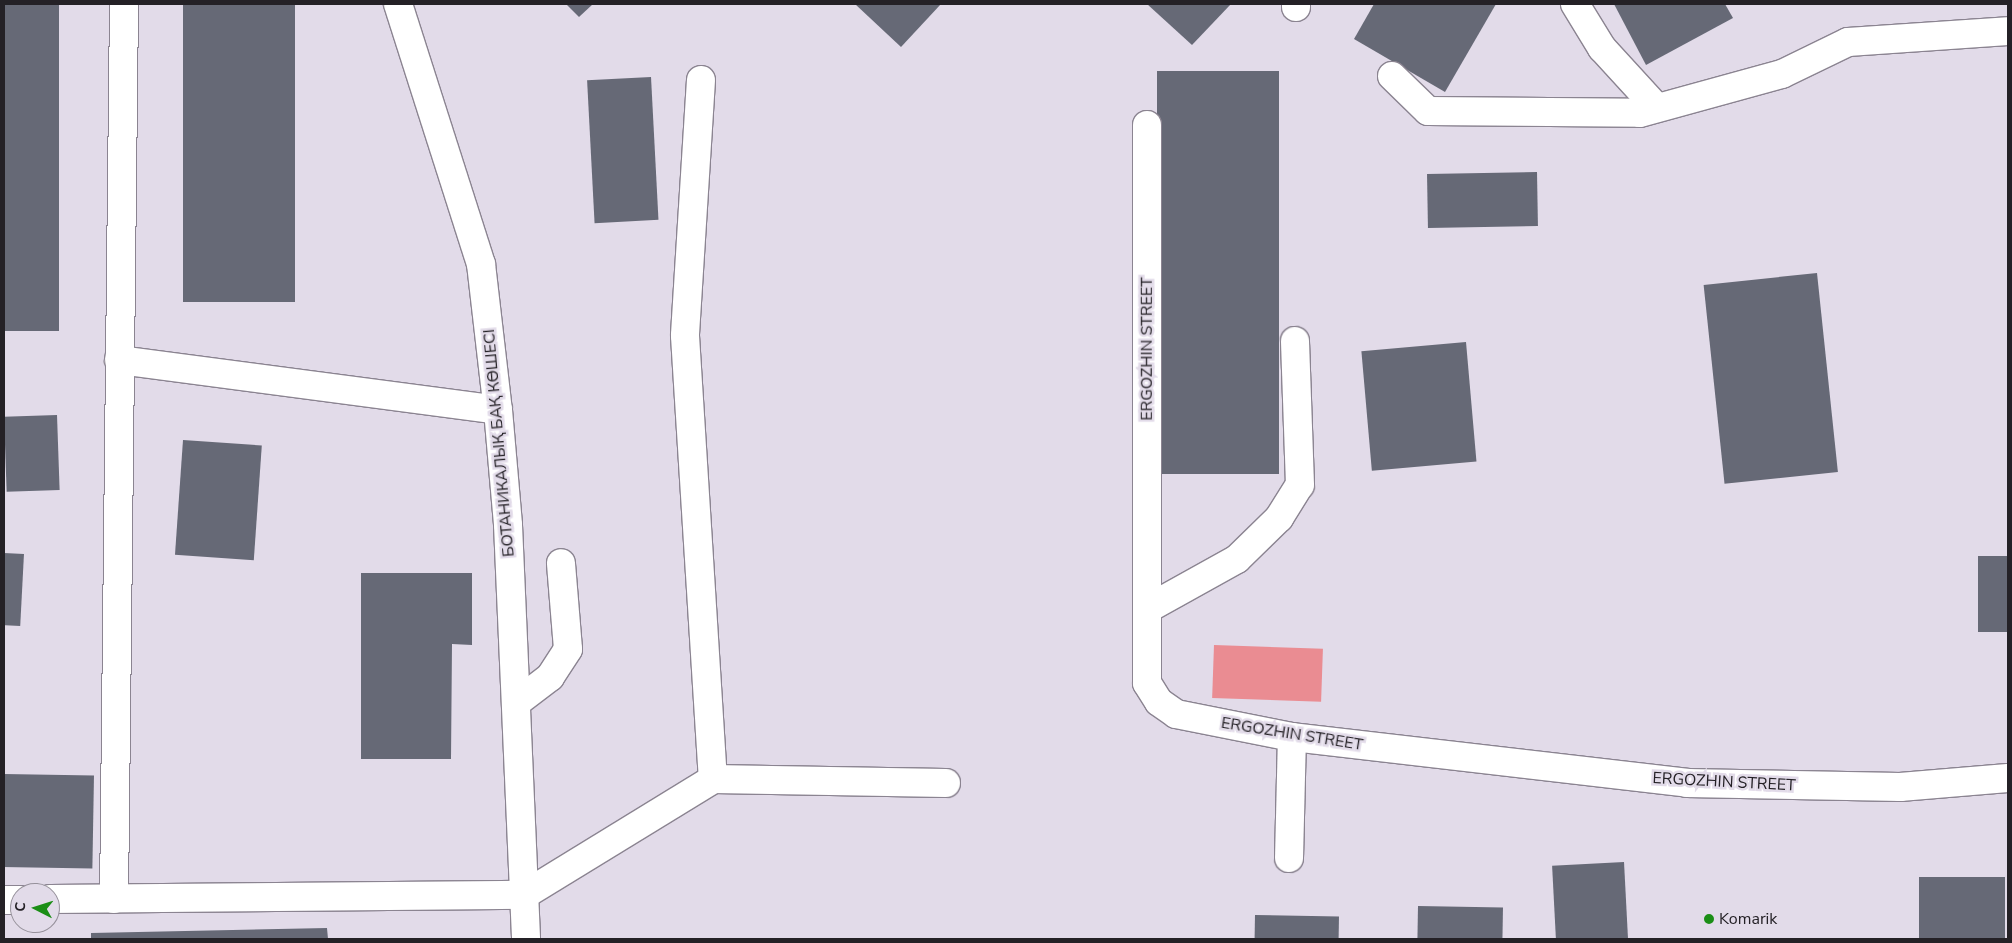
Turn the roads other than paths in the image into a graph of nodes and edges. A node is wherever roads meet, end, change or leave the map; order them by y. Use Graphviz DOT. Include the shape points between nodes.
graph roads {
  1 [pos="124,4"];
  2 [pos="398,4"];
  3 [pos="1575,4"];
  4 [pos="2008,31"];
  5 [pos="1392,76"];
  6 [pos="701,80"];
  7 [pos="1657,108"];
  8 [pos="1147,125"];
  9 [pos="1295,341"];
  10 [pos="119,360"];
  11 [pos="498,410"];
  12 [pos="561,563"];
  13 [pos="1147,609"];
  14 [pos="516,703"];
  15 [pos="1292,737"];
  16 [pos="2008,778"];
  17 [pos="713,779"];
  18 [pos="946,783"];
  19 [pos="1289,858"];
  20 [pos="524,895"];
  21 [pos="60,899"];
  22 [pos="114,899"];
  23 [pos="526,939"];
  1 -- 10 [label="street"];
  2 -- 11 [label="street, БОТАНИКАЛЫҚ БАҚ КӨШЕСІ" via="481,264"];
  3 -- 7 [label="street" via="1602,48"];
  4 -- 7 [label="street" via="1848,42 1782,74"];
  5 -- 7 [label="street" via="1428,110 1640,113"];
  6 -- 17 [label="street" via="685,336"];
  8 -- 13 [label="street, ERGOZHIN STREET"];
  9 -- 13 [label="street" via="1300,485 1278,518 1237,559"];
  10 -- 11 [label="street"];
  10 -- 22 [label="street"];
  11 -- 14 [label="street, БОТАНИКАЛЫҚ БАҚ КӨШЕСІ" via="508,525"];
  12 -- 14 [label="street" via="568,649 550,678"];
  13 -- 15 [label="street, ERGOZHIN STREET" via="1147,683 1159,702 1176,714"];
  14 -- 20 [label="street, БОТАНИКАЛЫҚ БАҚ КӨШЕСІ"];
  15 -- 16 [label="street, ERGOZHIN STREET" via="1687,783 1900,787"];
  15 -- 19 [label="street"];
  17 -- 18 [label="street"];
  17 -- 20 [label="street"];
  20 -- 22 [label="street"];
  20 -- 23 [label="street, БОТАНИКАЛЫҚ БАҚ КӨШЕСІ"];
  21 -- 22 [label="street"];
}
